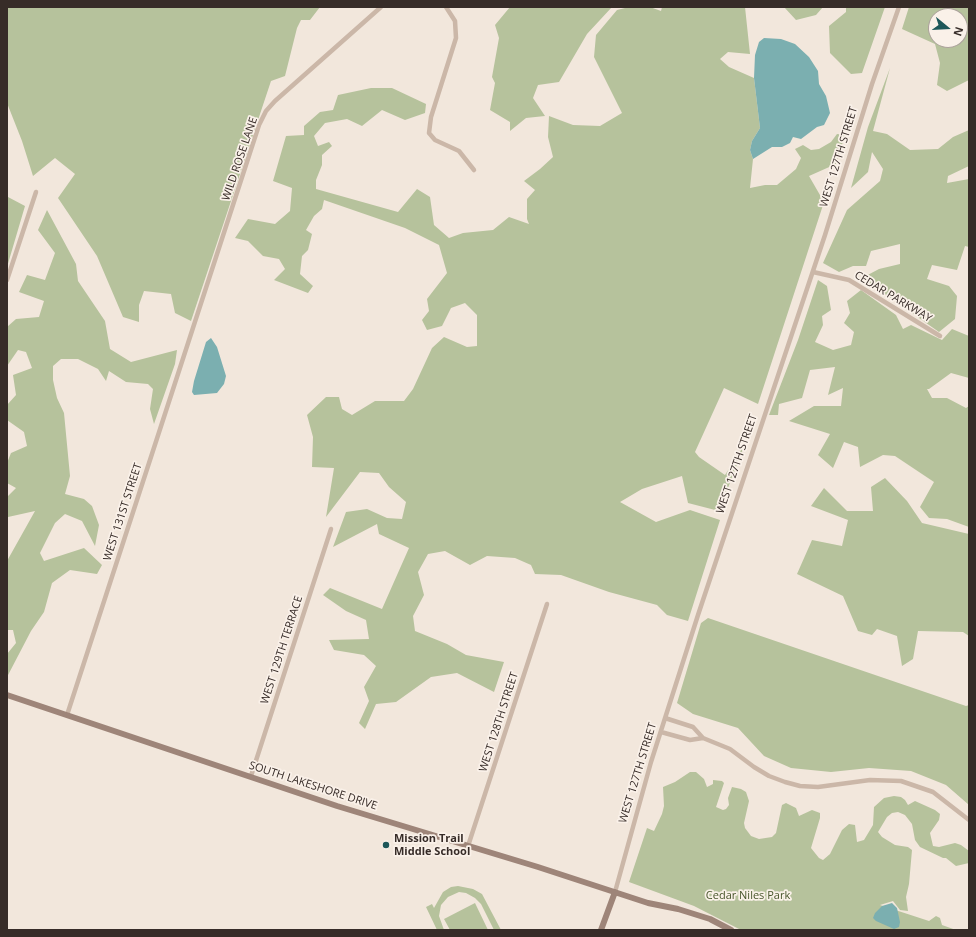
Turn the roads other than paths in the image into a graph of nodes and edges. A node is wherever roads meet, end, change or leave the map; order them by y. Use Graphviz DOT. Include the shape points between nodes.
graph roads {
  1 [pos="381,7"];
  2 [pos="446,7"];
  3 [pos="899,7"];
  4 [pos="474,170"];
  5 [pos="36,192"];
  6 [pos="813,272"];
  7 [pos="7,280"];
  8 [pos="197,314"];
  9 [pos="940,336"];
  10 [pos="331,529"];
  11 [pos="547,604"];
  12 [pos="7,695"];
  13 [pos="66,715"];
  14 [pos="665,718"];
  15 [pos="661,732"];
  16 [pos="703,738"];
  17 [pos="251,776"];
  18 [pos="969,820"];
  19 [pos="468,846"];
  20 [pos="614,892"];
  21 [pos="602,930"];
  22 [pos="731,930"];
  1 -- 8 [label="street, WILD ROSE LANE" via="266,111 258,128"];
  2 -- 4 [label="street" via="455,21 456,38 431,117 429,133 435,140 459,152"];
  3 -- 6 [label="street, WEST 127TH STREET"];
  5 -- 7 [label="street"];
  6 -- 9 [label="street, CEDAR PARKWAY" via="849,280"];
  6 -- 14 [label="street, WEST 127TH STREET" via="730,514"];
  8 -- 13 [label="street, WEST 131ST STREET"];
  10 -- 17 [label="street, WEST 129TH TERRACE"];
  11 -- 19 [label="street, WEST 128TH STREET"];
  12 -- 13 [label="street, SOUTH LAKESHORE DRIVE"];
  13 -- 17 [label="street, SOUTH LAKESHORE DRIVE"];
  14 -- 15 [label="street, WEST 127TH STREET"];
  14 -- 16 [label="street" via="693,727"];
  15 -- 16 [label="street" via="690,740"];
  15 -- 20 [label="street, WEST 127TH STREET"];
  16 -- 18 [label="street" via="730,749 754,767 785,782 818,787 870,780 901,782 933,792"];
  17 -- 19 [label="street, SOUTH LAKESHORE DRIVE"];
  19 -- 20 [label="street, SOUTH LAKESHORE DRIVE"];
  20 -- 21 [label="street, WEST 127TH STREET"];
  20 -- 22 [label="street, SOUTH LAKESHORE DRIVE" via="710,919"];
}
